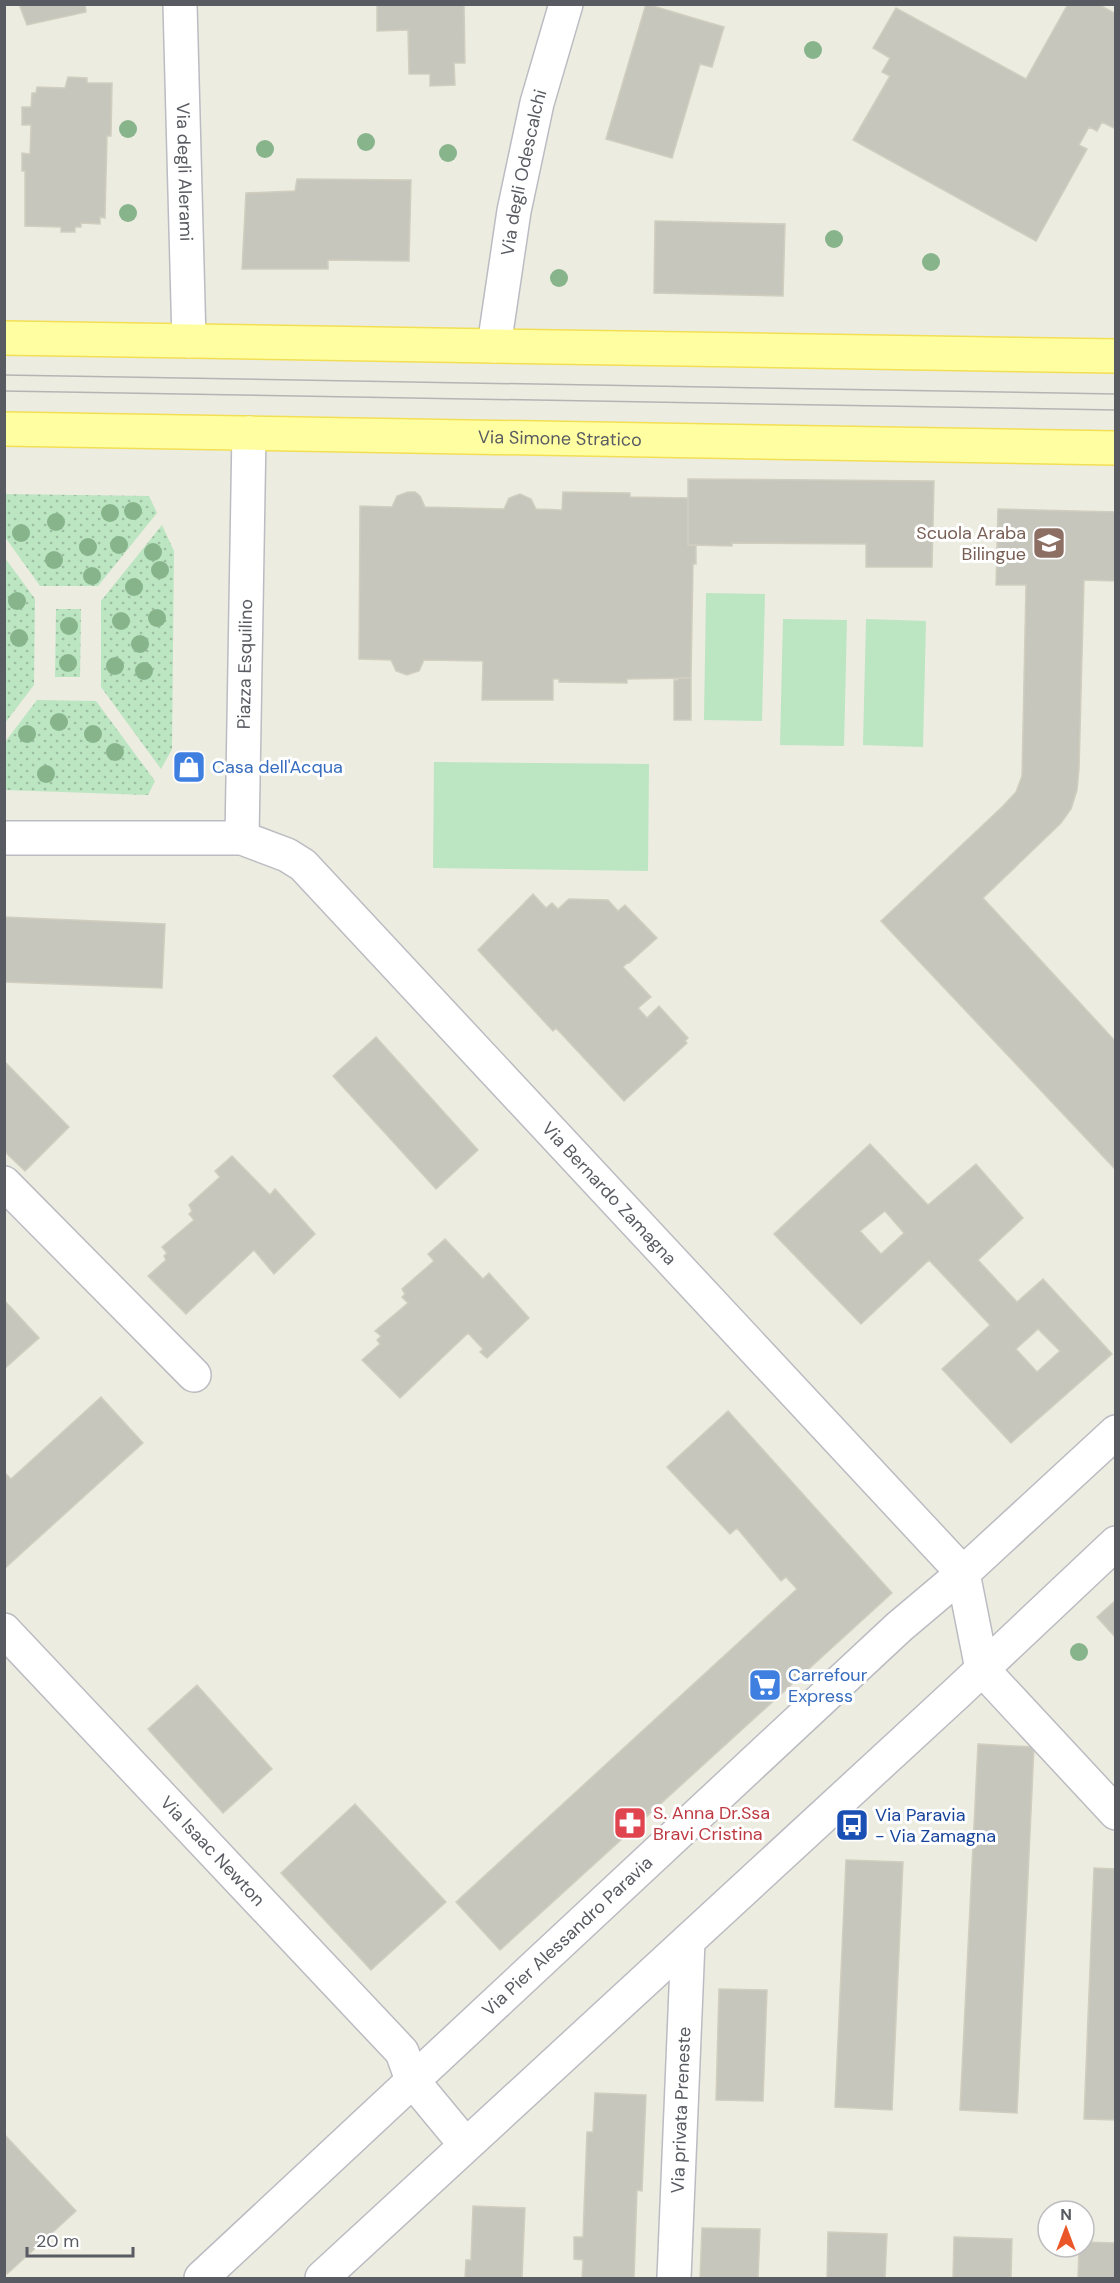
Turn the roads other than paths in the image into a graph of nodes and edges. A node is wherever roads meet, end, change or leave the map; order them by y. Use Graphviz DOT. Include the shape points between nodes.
graph roads {
  1 [pos="180,4"];
  2 [pos="566,4"];
  3 [pos="4,338"];
  4 [pos="189,341"];
  5 [pos="494,346"];
  6 [pos="1116,356"];
  7 [pos="4,429"];
  8 [pos="249,433"];
  9 [pos="1116,448"];
  10 [pos="4,838"];
  11 [pos="242,838"];
  12 [pos="4,1183"];
  13 [pos="194,1375"];
  14 [pos="1116,1432"];
  15 [pos="1116,1543"];
  16 [pos="963,1573"];
  17 [pos="4,1630"];
  18 [pos="982,1669"];
  19 [pos="1116,1813"];
  20 [pos="688,1941"];
  21 [pos="412,2080"];
  22 [pos="465,2144"];
  23 [pos="201,2278"];
  24 [pos="322,2278"];
  25 [pos="674,2278"];
  1 -- 4 [label="street, Via degli Alerami"];
  2 -- 5 [label="street, Via degli Odescalchi" via="537,103 514,211"];
  3 -- 4 [label="main road"];
  4 -- 5 [label="main road"];
  5 -- 6 [label="main road"];
  7 -- 8 [label="main road, Via Simone Stratico"];
  8 -- 9 [label="main road, Via Simone Stratico"];
  8 -- 11 [label="street, Piazza Esquilino"];
  10 -- 11 [label="street"];
  11 -- 16 [label="street, Via Bernardo Zamagna" via="303,865"];
  12 -- 13 [label="street"];
  14 -- 16 [label="street, Via Pier Alessandro Paravia"];
  15 -- 18 [label="street"];
  16 -- 18 [label="street"];
  16 -- 21 [label="street, Via Pier Alessandro Paravia" via="899,1627"];
  17 -- 21 [label="street, Via Isaac Newton" via="402,2052"];
  18 -- 19 [label="street"];
  18 -- 20 [label="street"];
  20 -- 22 [label="street"];
  20 -- 25 [label="street, Via privata Preneste"];
  21 -- 22 [label="street"];
  21 -- 23 [label="street, Via Pier Alessandro Paravia"];
  22 -- 24 [label="street"];
}
